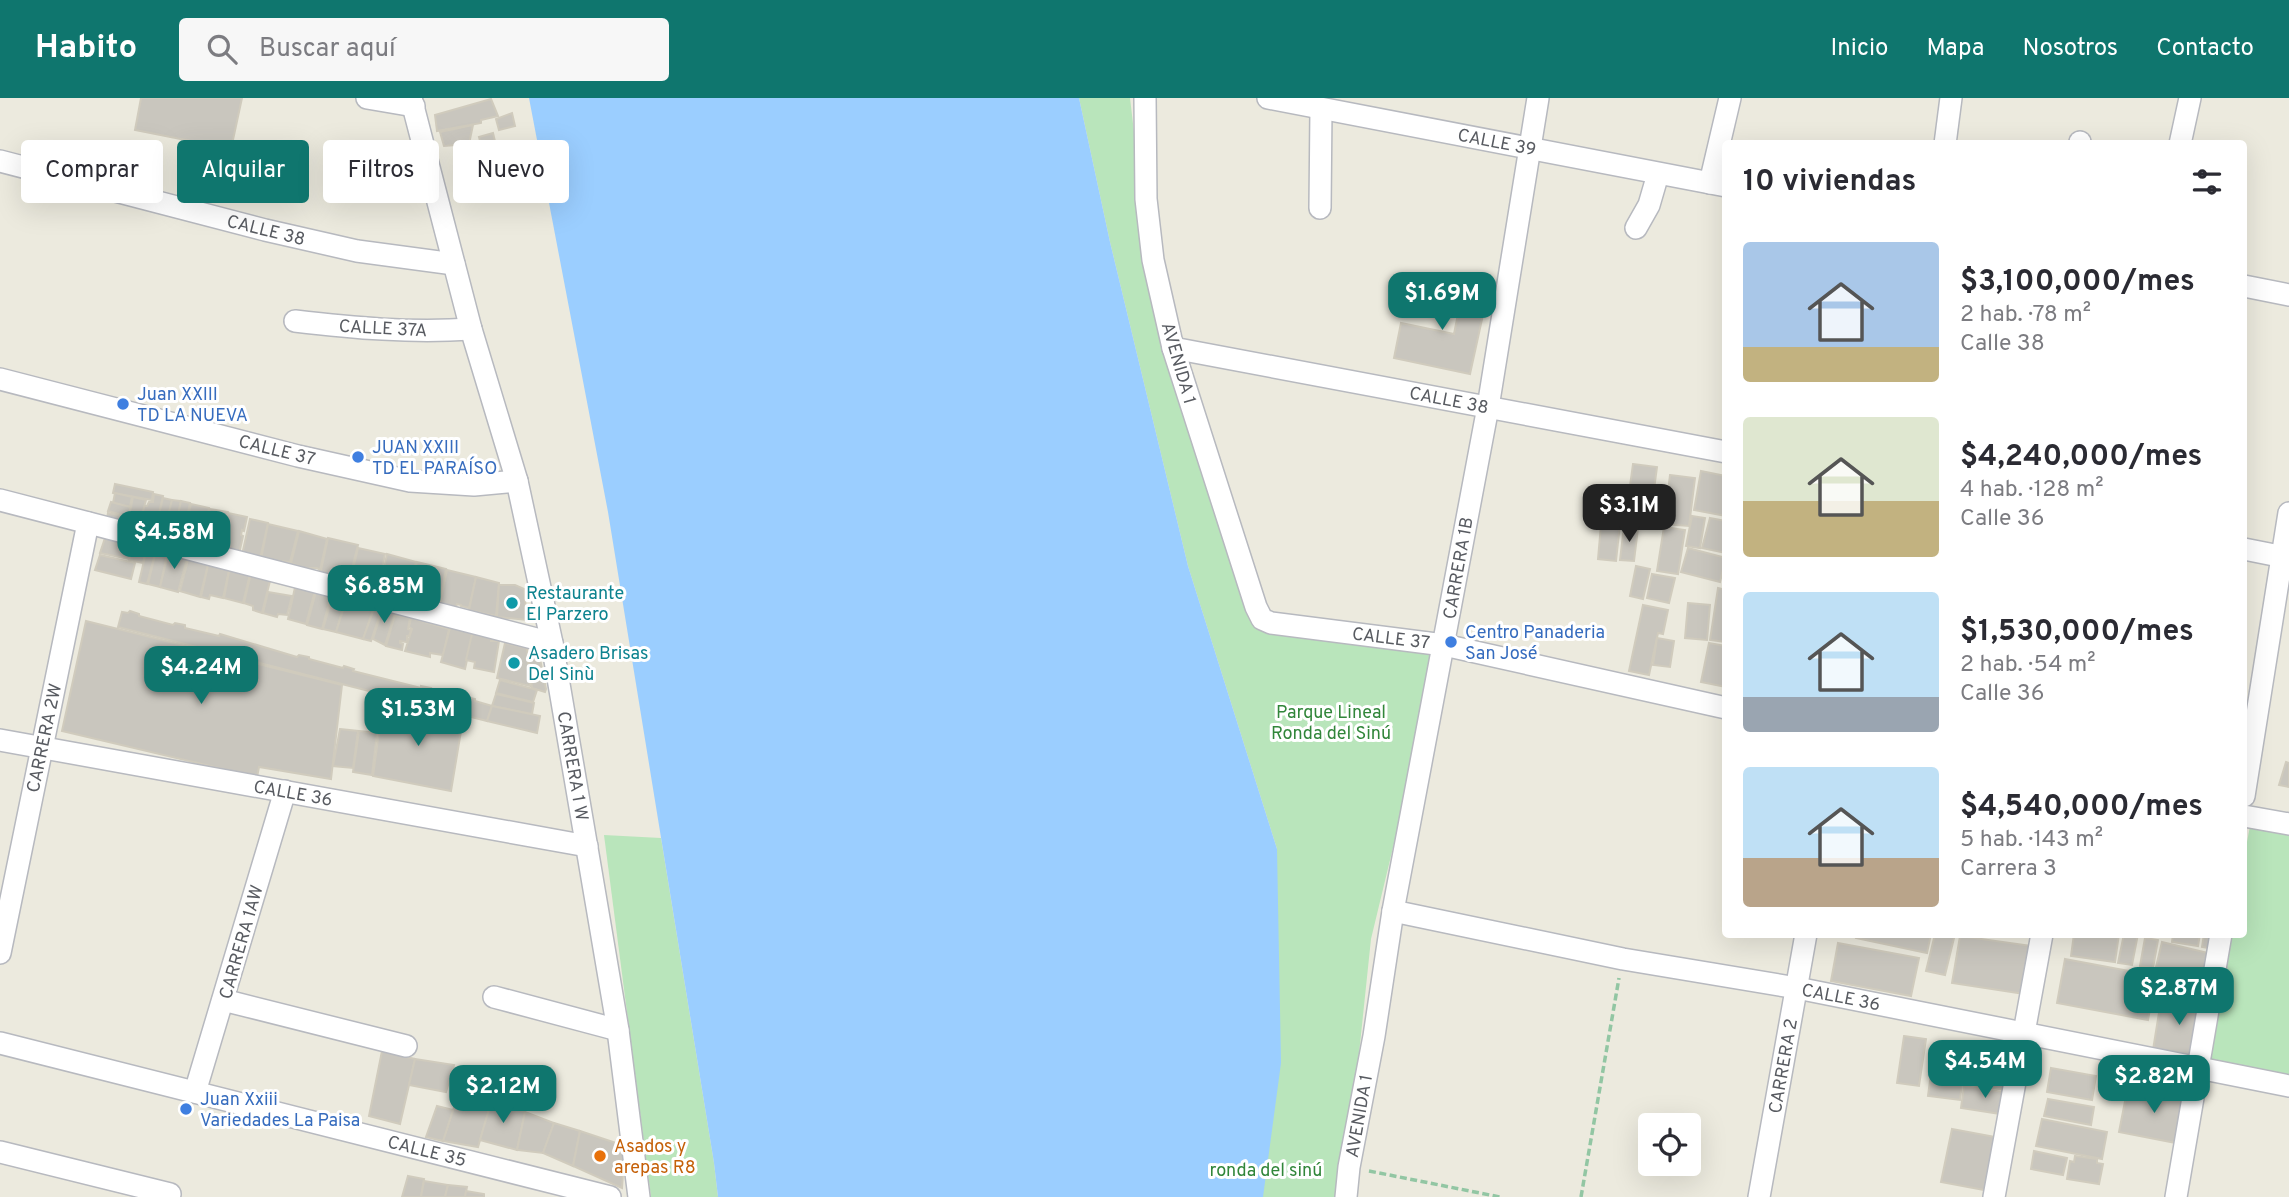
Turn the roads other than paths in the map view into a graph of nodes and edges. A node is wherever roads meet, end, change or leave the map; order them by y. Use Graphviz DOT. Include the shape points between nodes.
graph roads {
  1 [pos="367,98"];
  2 [pos="1145,98"];
  3 [pos="1268,98"];
  4 [pos="1538,98"];
  5 [pos="1730,98"];
  6 [pos="1951,98"];
  7 [pos="2190,98"];
  8 [pos="412,102"];
  9 [pos="1321,109"];
  10 [pos="1724,140"];
  11 [pos="1946,140"];
  12 [pos="2181,140"];
  13 [pos="1530,149"];
  14 [pos="1722,156"];
  15 [pos="0,162"];
  16 [pos="1658,174"];
  17 [pos="1718,185"];
  18 [pos="1320,208"];
  19 [pos="1636,228"];
  20 [pos="454,264"];
  21 [pos="2247,287"];
  22 [pos="2289,295"];
  23 [pos="295,321"];
  24 [pos="471,329"];
  25 [pos="1173,348"];
  26 [pos="0,379"];
  27 [pos="1488,407"];
  28 [pos="1722,451"];
  29 [pos="517,481"];
  30 [pos="0,500"];
  31 [pos="2289,513"];
  32 [pos="88,523"];
  33 [pos="2247,550"];
  34 [pos="2285,557"];
  35 [pos="1262,619"];
  36 [pos="552,643"];
  37 [pos="1444,645"];
  38 [pos="1722,707"];
  39 [pos="0,740"];
  40 [pos="42,747"];
  41 [pos="2247,779"];
  42 [pos="285,791"];
  43 [pos="2247,817"];
  44 [pos="2289,824"];
  45 [pos="587,846"];
  46 [pos="1393,911"];
  47 [pos="1805,938"];
  48 [pos="2041,938"];
  49 [pos="2220,938"];
  50 [pos="0,953"];
  51 [pos="1797,988"];
  52 [pos="494,997"];
  53 [pos="223,1000"];
  54 [pos="618,1030"];
  55 [pos="2024,1034"];
  56 [pos="1374,1036"];
  57 [pos="0,1043"];
  58 [pos="406,1045"];
  59 [pos="2199,1068"];
  60 [pos="2289,1086"];
  61 [pos="195,1092"];
  62 [pos="0,1152"];
  63 [pos="170,1194"];
  64 [pos="610,1197"];
  65 [pos="639,1197"];
  66 [pos="1346,1197"];
  67 [pos="1759,1197"];
  68 [pos="1994,1197"];
  69 [pos="2176,1197"];
  1 -- 8 [label="street"];
  2 -- 25 [label="street, AVENIDA 1" via="1146,199 1153,260"];
  3 -- 9 [label="street, CALLE 39"];
  4 -- 13 [label="street, CARRERA 1B"];
  5 -- 10 [label="street"];
  6 -- 11 [label="street"];
  7 -- 12 [label="street"];
  8 -- 20 [label="street, CARRERA 1 W"];
  9 -- 13 [label="street, CALLE 39"];
  9 -- 18 [label="street"];
  13 -- 16 [label="street, CALLE 39"];
  13 -- 27 [label="street, CARRERA 1B"];
  14 -- 17 [label="street"];
  15 -- 20 [label="street, CALLE 38" via="330,245"];
  16 -- 17 [label="street, CALLE 39"];
  16 -- 19 [label="street" via="1650,205"];
  20 -- 24 [label="street, CARRERA 1 W"];
  21 -- 22 [label="street"];
  23 -- 24 [label="street, CALLE 37A" via="360,329"];
  24 -- 29 [label="street, CARRERA 1 W"];
  25 -- 27 [label="street, CALLE 38"];
  25 -- 35 [label="street, AVENIDA 1"];
  26 -- 29 [label="street, CALLE 37" via="410,481 474,485"];
  27 -- 28 [label="street, CALLE 38"];
  27 -- 37 [label="street, CARRERA 1B"];
  29 -- 36 [label="street, CARRERA 1 W"];
  30 -- 32 [label="street"];
  31 -- 34 [label="street"];
  32 -- 36 [label="street"];
  32 -- 40 [label="street, CARRERA 2W"];
  33 -- 34 [label="street"];
  34 -- 41 [label="street"];
  35 -- 37 [label="street, CALLE 37"];
  36 -- 45 [label="street, CARRERA 1 W"];
  37 -- 38 [label="street, CALLE 37"];
  37 -- 46 [label="street, CARRERA 1B"];
  39 -- 40 [label="street, CALLE 36"];
  40 -- 42 [label="street, CALLE 36"];
  40 -- 50 [label="street, CARRERA 2W"];
  42 -- 45 [label="street, CALLE 36"];
  42 -- 53 [label="street, CARRERA 1AW"];
  43 -- 44 [label="street"];
  45 -- 54 [label="street, CARRERA 1 W"];
  46 -- 51 [label="street, CALLE 36"];
  46 -- 56 [label="street, CARRERA 1B"];
  47 -- 51 [label="street, CARRERA 2"];
  48 -- 55 [label="street"];
  49 -- 59 [label="street"];
  51 -- 55 [label="street, CALLE 36"];
  51 -- 67 [label="street, CARRERA 2"];
  52 -- 54 [label="street"];
  53 -- 58 [label="street"];
  53 -- 61 [label="street, CARRERA 1AW"];
  54 -- 65 [label="street, CARRERA 1 W"];
  55 -- 59 [label="street, CALLE 36"];
  55 -- 68 [label="street"];
  56 -- 66 [label="street, AVENIDA 1"];
  57 -- 61 [label="street, CALLE 35"];
  59 -- 60 [label="street, CALLE 36"];
  59 -- 69 [label="street"];
  61 -- 64 [label="street, CALLE 35"];
  62 -- 63 [label="street"];
}
